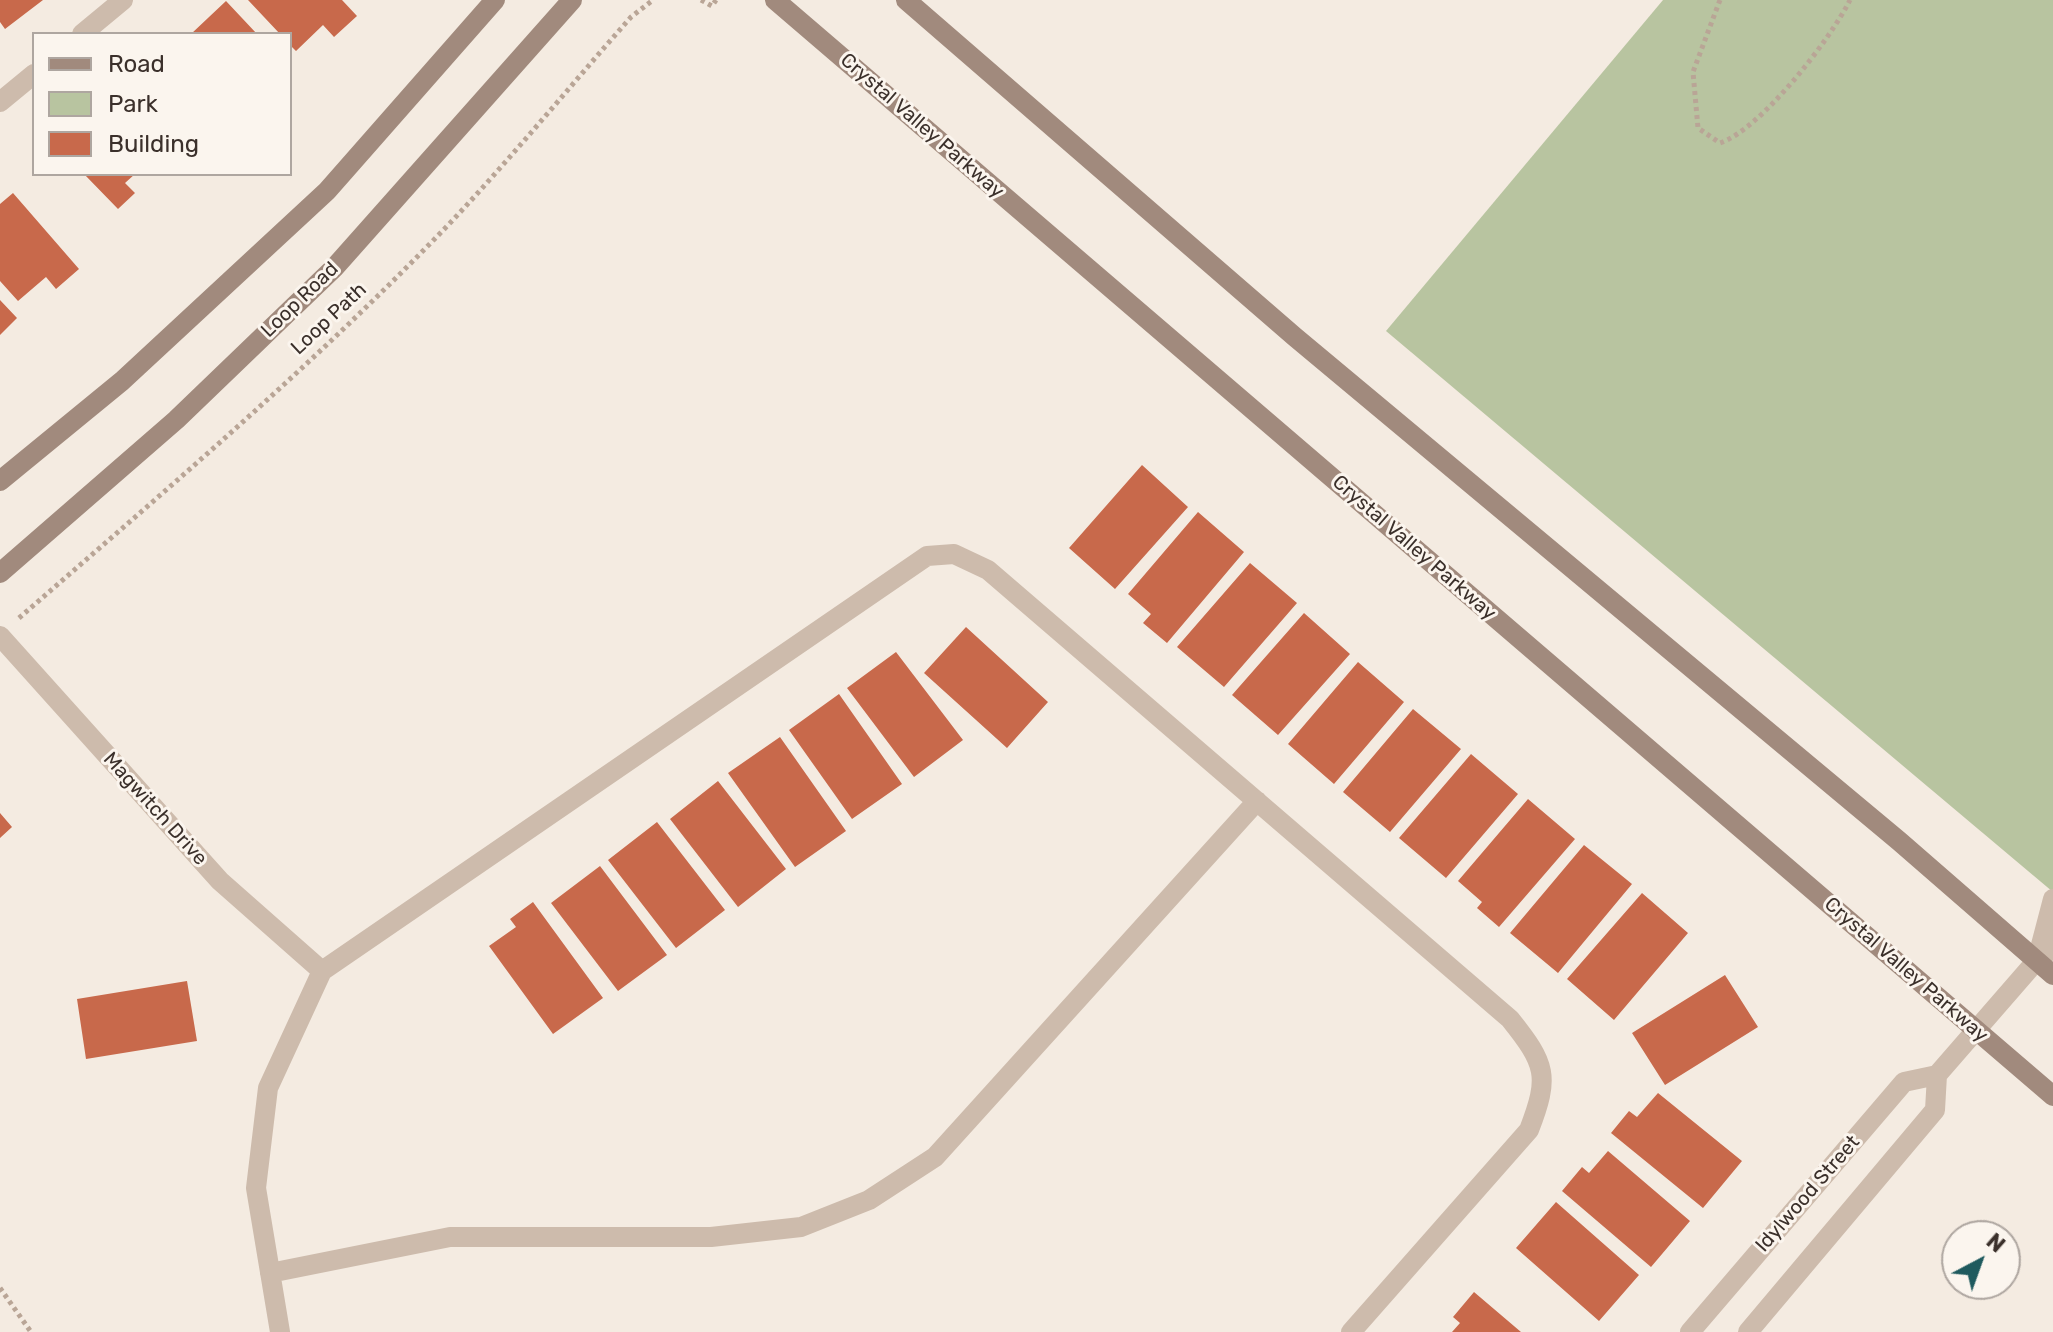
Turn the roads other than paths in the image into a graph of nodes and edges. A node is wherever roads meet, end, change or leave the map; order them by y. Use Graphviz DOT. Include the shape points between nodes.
graph roads {
  1 [pos="123,0"];
  2 [pos="495,0"];
  3 [pos="572,0"];
  4 [pos="775,0"];
  5 [pos="906,0"];
  6 [pos="84,32"];
  7 [pos="32,76"];
  8 [pos="0,102"];
  9 [pos="0,481"];
  10 [pos="0,573"];
  11 [pos="6,630"];
  12 [pos="1257,801"];
  13 [pos="2053,899"];
  14 [pos="2045,954"];
  15 [pos="322,971"];
  16 [pos="2053,975"];
  17 [pos="1976,1030"];
  18 [pos="1937,1075"];
  19 [pos="2053,1096"];
  20 [pos="270,1273"];
  21 [pos="280,1332"];
  22 [pos="1351,1332"];
  23 [pos="1690,1332"];
  24 [pos="1748,1332"];
  1 -- 6 [label="street"];
  2 -- 9 [label="main road" via="327,191 122,381"];
  3 -- 10 [label="main road, Loop Road" via="334,268 176,420"];
  4 -- 17 [label="main road, Crystal Valley Parkway"];
  5 -- 14 [label="main road" via="1295,337 1899,841"];
  7 -- 8 [label="street"];
  11 -- 15 [label="street, Magwitch Drive" via="220,881"];
  12 -- 15 [label="street" via="988,570 954,554 927,556"];
  12 -- 20 [label="street" via="935,1157 869,1200 801,1227 711,1237 450,1237"];
  12 -- 22 [label="street" via="1510,1019 1537,1053 1544,1091 1529,1130"];
  13 -- 14 [label="street"];
  14 -- 16 [label="main road"];
  14 -- 17 [label="street"];
  15 -- 20 [label="street" via="268,1088 256,1188"];
  17 -- 18 [label="street"];
  17 -- 19 [label="main road, Crystal Valley Parkway"];
  18 -- 23 [label="street, Idylwood Street" via="1904,1082"];
  18 -- 24 [label="street, Idylwood Street" via="1935,1110"];
  20 -- 21 [label="street"];
}
